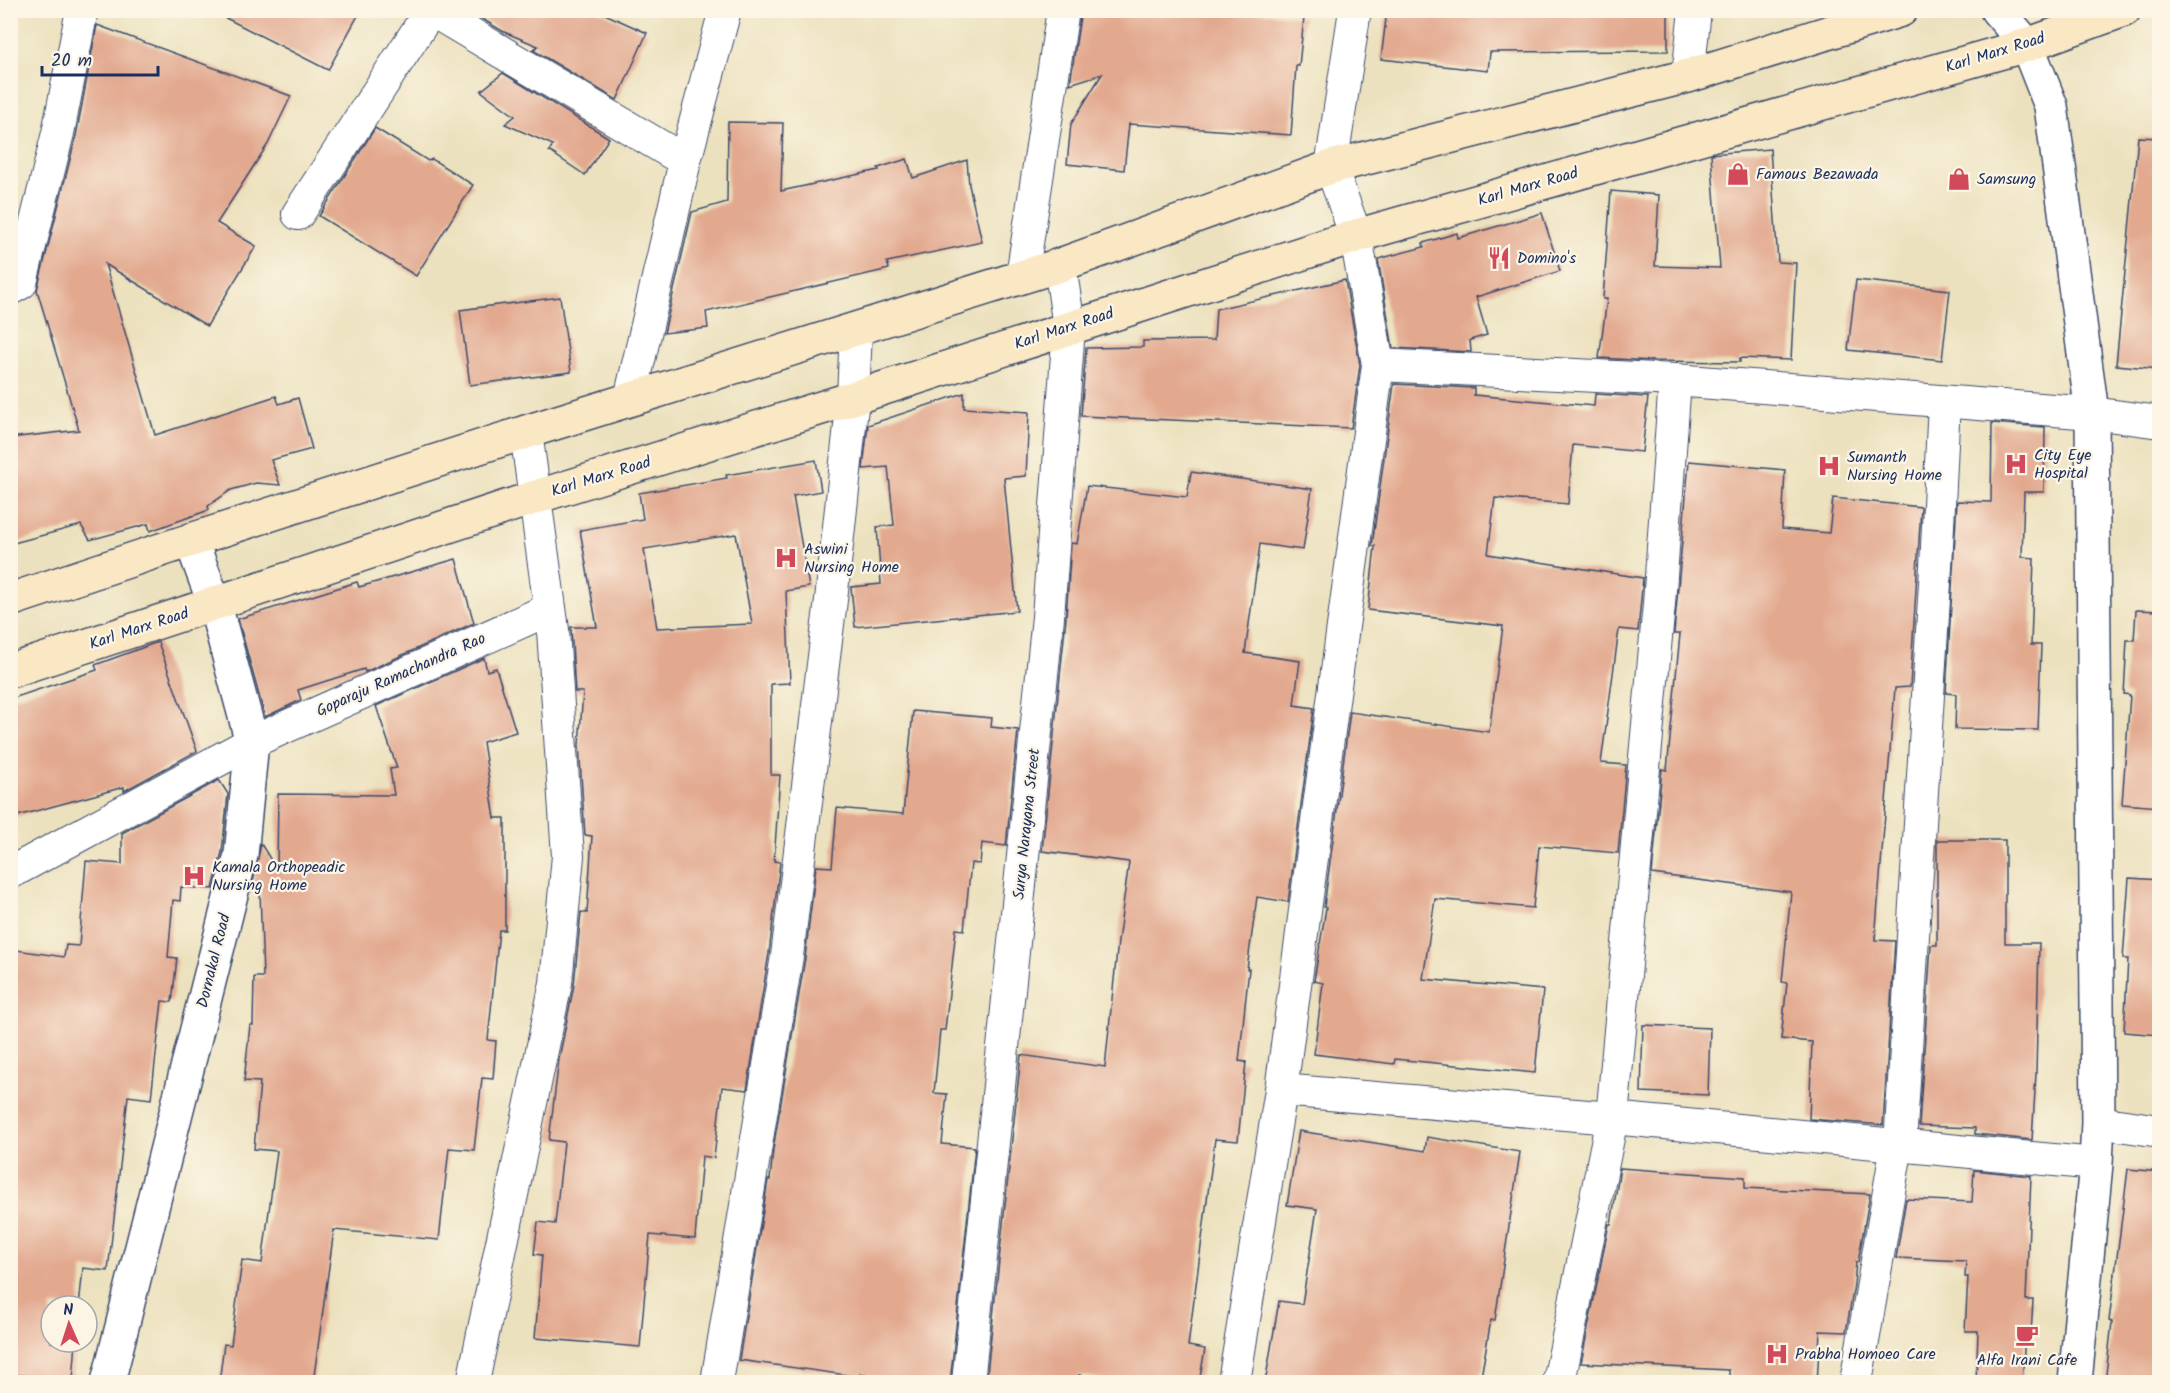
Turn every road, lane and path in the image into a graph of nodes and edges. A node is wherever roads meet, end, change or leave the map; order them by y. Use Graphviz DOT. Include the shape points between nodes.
graph roads {
  1 [pos="82,10"];
  2 [pos="431,10"];
  3 [pos="725,10"];
  4 [pos="1063,10"];
  5 [pos="1355,10"];
  6 [pos="1695,10"];
  7 [pos="1901,10"];
  8 [pos="1997,10"];
  9 [pos="2124,10"];
  10 [pos="2027,45"];
  11 [pos="1688,76"];
  12 [pos="685,161"];
  13 [pos="1331,167"];
  14 [pos="298,214"];
  15 [pos="1356,236"];
  16 [pos="1060,265"];
  17 [pos="1022,276"];
  18 [pos="10,289"];
  19 [pos="1069,327"];
  20 [pos="856,330"];
  21 [pos="1378,365"];
  22 [pos="1675,380"];
  23 [pos="853,398"];
  24 [pos="630,399"];
  25 [pos="1944,402"];
  26 [pos="2092,413"];
  27 [pos="2160,422"];
  28 [pos="526,432"];
  29 [pos="536,497"];
  30 [pos="191,540"];
  31 [pos="10,600"];
  32 [pos="215,605"];
  33 [pos="550,609"];
  34 [pos="10,671"];
  35 [pos="252,742"];
  36 [pos="10,873"];
  37 [pos="1281,1090"];
  38 [pos="1612,1118"];
  39 [pos="2098,1122"];
  40 [pos="2160,1131"];
  41 [pos="1897,1145"];
  42 [pos="2096,1164"];
  43 [pos="108,1383"];
  44 [pos="473,1383"];
  45 [pos="717,1383"];
  46 [pos="968,1383"];
  47 [pos="1234,1383"];
  48 [pos="1559,1383"];
  49 [pos="1856,1383"];
  50 [pos="2074,1383"];
  1 -- 18 [label="street" via="58,132 21,283"];
  2 -- 12 [label="street"];
  2 -- 14 [label="street"];
  3 -- 12 [label="street"];
  4 -- 17 [label="street"];
  5 -- 13 [label="street"];
  6 -- 11 [label="street"];
  7 -- 11 [label="main road"];
  8 -- 10 [label="street"];
  9 -- 10 [label="main road, Karl Marx Road"];
  10 -- 15 [label="main road, Karl Marx Road"];
  10 -- 26 [label="street" via="2051,106"];
  11 -- 13 [label="main road"];
  12 -- 24 [label="street"];
  13 -- 15 [label="street"];
  13 -- 16 [label="main road"];
  15 -- 19 [label="main road, Karl Marx Road"];
  15 -- 21 [label="street"];
  16 -- 17 [label="main road"];
  16 -- 19 [label="street, Surya Narayana Street"];
  17 -- 20 [label="main road"];
  19 -- 23 [label="main road, Karl Marx Road"];
  19 -- 46 [label="street, Surya Narayana Street" via="1048,617"];
  20 -- 23 [label="street"];
  20 -- 24 [label="main road"];
  21 -- 22 [label="street"];
  21 -- 37 [label="street"];
  22 -- 25 [label="street"];
  22 -- 38 [label="street" via="1659,604"];
  23 -- 29 [label="main road, Karl Marx Road"];
  23 -- 45 [label="street" via="787,956"];
  24 -- 28 [label="main road"];
  25 -- 26 [label="street"];
  25 -- 41 [label="street" via="1903,1110"];
  26 -- 27 [label="street"];
  26 -- 39 [label="street"];
  28 -- 29 [label="street"];
  28 -- 30 [label="main road"];
  29 -- 32 [label="main road, Karl Marx Road"];
  29 -- 33 [label="street"];
  30 -- 31 [label="main road"];
  30 -- 32 [label="street, Dornakal Road"];
  32 -- 34 [label="main road, Karl Marx Road"];
  32 -- 35 [label="street, Dornakal Road"];
  33 -- 35 [label="street, Goparaju Ramachandra Rao"];
  33 -- 44 [label="street" via="568,856 556,983"];
  35 -- 36 [label="street, Goparaju Ramachandra Rao"];
  35 -- 43 [label="street, Dornakal Road" via="241,855"];
  37 -- 38 [label="street"];
  37 -- 47 [label="street"];
  38 -- 41 [label="street"];
  38 -- 48 [label="street"];
  39 -- 40 [label="street"];
  39 -- 42 [label="street"];
  41 -- 42 [label="street"];
  41 -- 49 [label="street"];
  42 -- 50 [label="street"];
}
